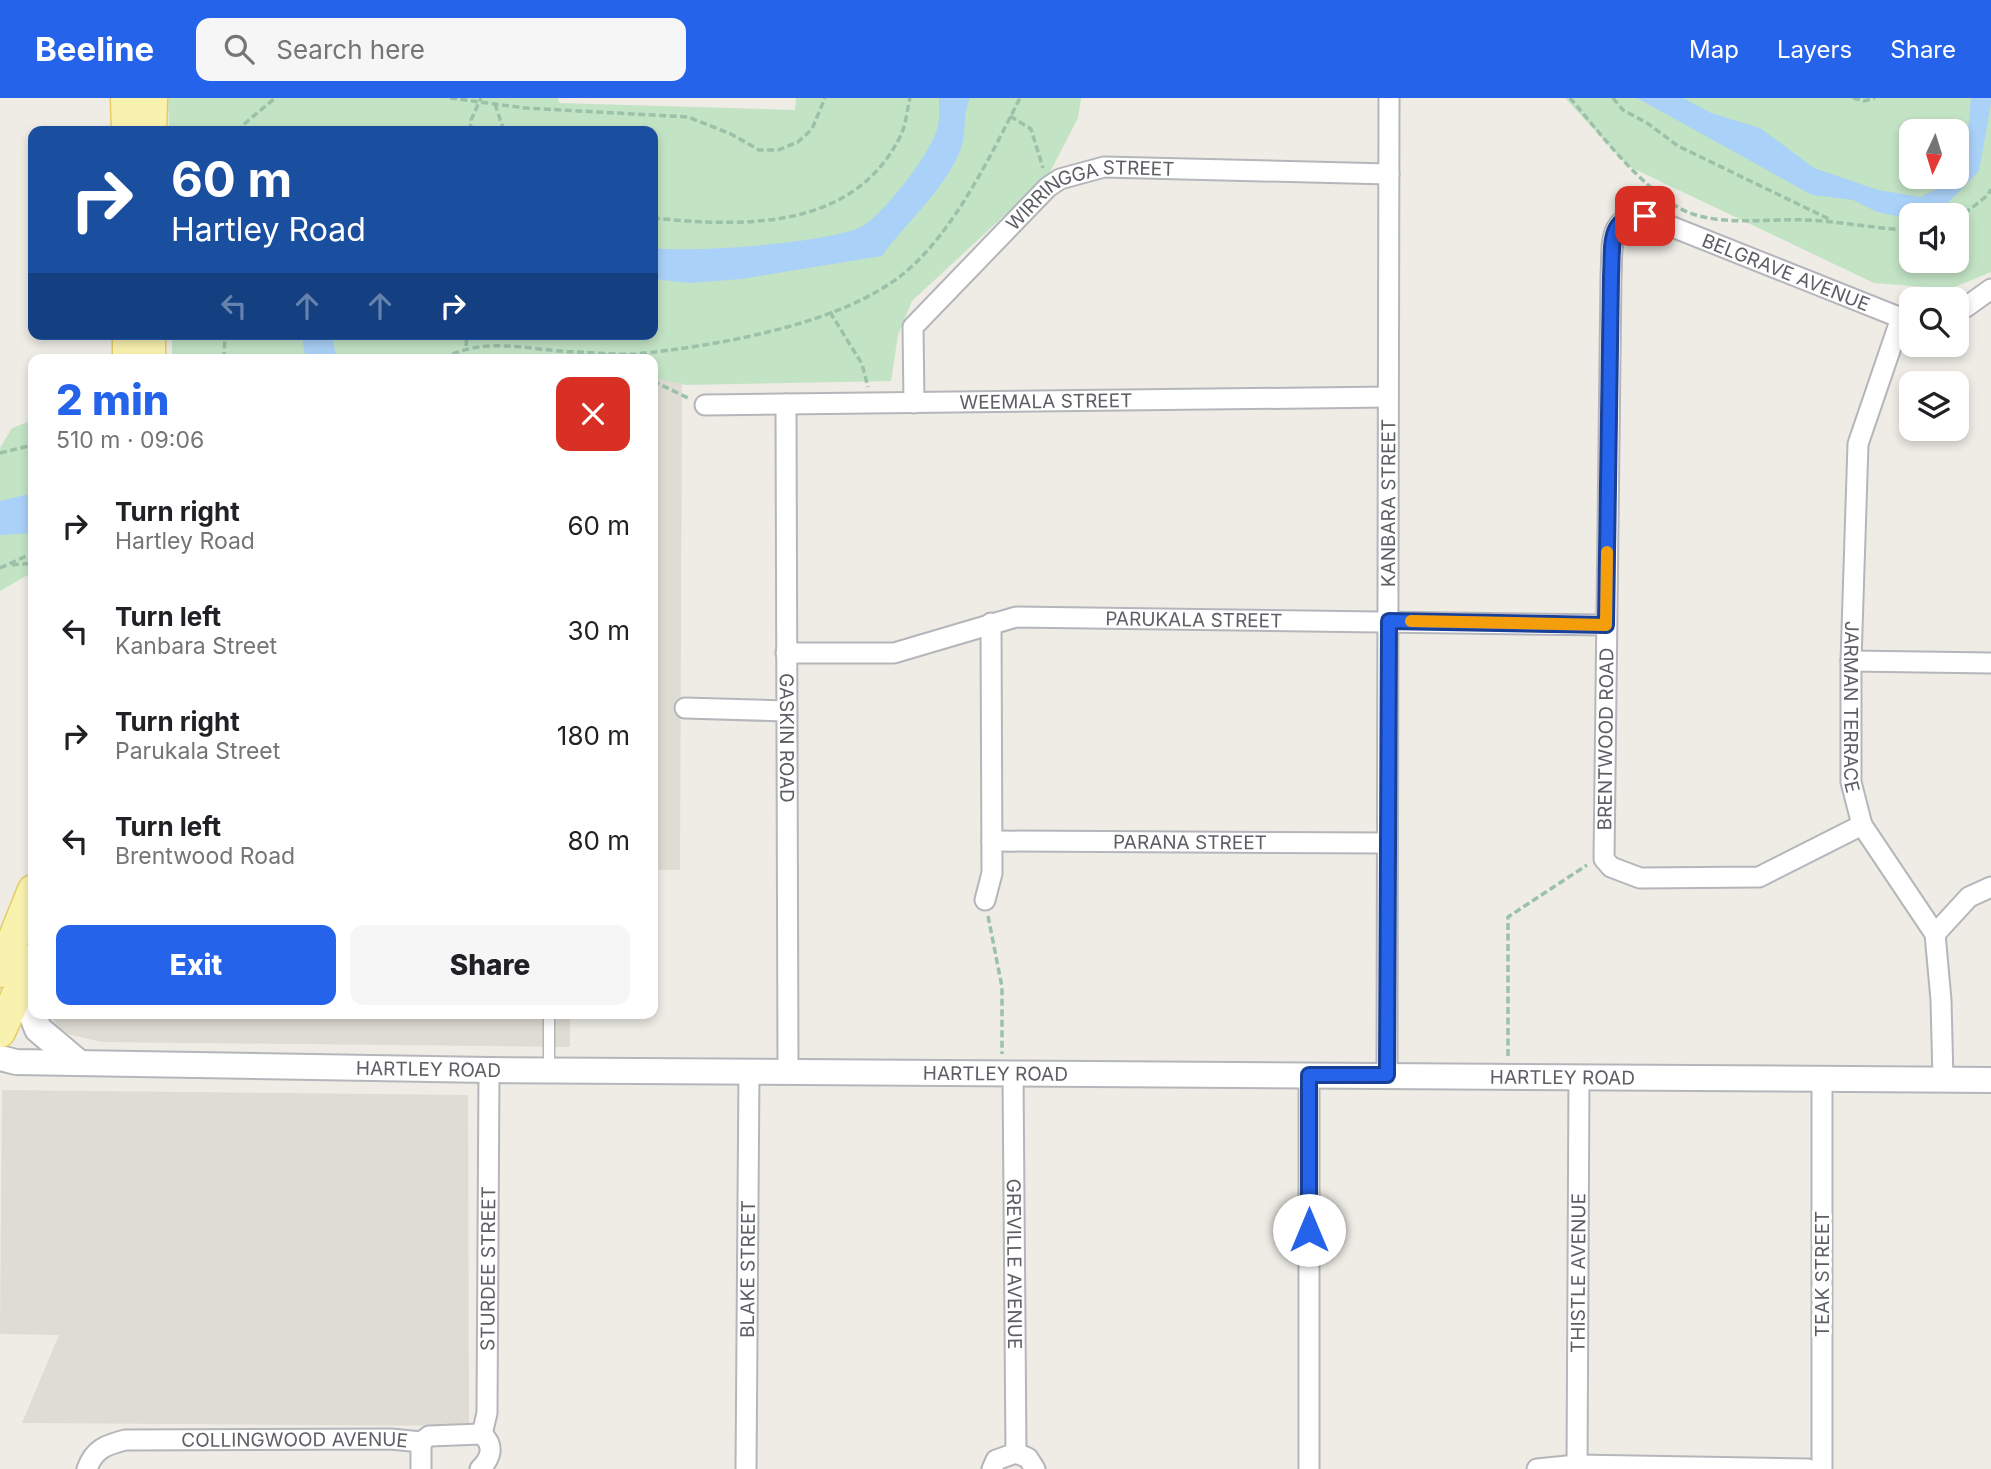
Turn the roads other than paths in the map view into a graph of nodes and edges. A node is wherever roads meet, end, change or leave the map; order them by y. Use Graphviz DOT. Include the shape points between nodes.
graph roads {
  1 [pos="126,98"];
  2 [pos="152,98"];
  3 [pos="1389,98"];
  4 [pos="127,126"];
  5 [pos="151,126"];
  6 [pos="1389,174"];
  7 [pos="1622,219"];
  8 [pos="1991,289"];
  9 [pos="1969,305"];
  10 [pos="1899,314"];
  11 [pos="1899,336"];
  12 [pos="1388,397"];
  13 [pos="914,403"];
  14 [pos="786,404"];
  15 [pos="705,405"];
  16 [pos="1389,621"];
  17 [pos="991,623"];
  18 [pos="1606,625"];
  19 [pos="786,653"];
  20 [pos="1851,662"];
  21 [pos="1991,663"];
  22 [pos="685,708"];
  23 [pos="785,711"];
  24 [pos="1862,825"];
  25 [pos="992,841"];
  26 [pos="1387,843"];
  27 [pos="1991,887"];
  28 [pos="985,900"];
  29 [pos="28,919"];
  30 [pos="1935,934"];
  31 [pos="19,970"];
  32 [pos="28,1001"];
  33 [pos="34,1019"];
  34 [pos="550,1019"];
  35 [pos="0,1032"];
  36 [pos="0,1058"];
  37 [pos="76,1061"];
  38 [pos="549,1069"];
  39 [pos="489,1070"];
  40 [pos="749,1070"];
  41 [pos="788,1071"];
  42 [pos="1008,1073"];
  43 [pos="1309,1075"];
  44 [pos="1387,1075"];
  45 [pos="1579,1076"];
  46 [pos="1822,1079"];
  47 [pos="1943,1079"];
  48 [pos="1991,1080"];
  49 [pos="482,1434"];
  50 [pos="421,1442"];
  51 [pos="1016,1453"];
  52 [pos="488,1467"];
  53 [pos="1577,1467"];
  54 [pos="87,1469"];
  55 [pos="421,1469"];
  56 [pos="746,1469"];
  57 [pos="992,1469"];
  58 [pos="1035,1469"];
  59 [pos="1308,1469"];
  60 [pos="1536,1469"];
  61 [pos="1808,1469"];
  62 [pos="1822,1469"];
  1 -- 4 [label="main road"];
  2 -- 5 [label="main road"];
  3 -- 6 [label="street, KANBARA STREET"];
  6 -- 12 [label="street, KANBARA STREET"];
  6 -- 13 [label="street, WIRRINGGA STREET" via="1104,167 1060,179 913,327"];
  7 -- 10 [label="street, BELGRAVE AVENUE" via="1645,216"];
  7 -- 18 [label="street, BRENTWOOD ROAD" via="1614,231 1611,276"];
  8 -- 9 [label="street"];
  11 -- 20 [label="street, JARMAN TERRACE" via="1858,444"];
  12 -- 13 [label="street, WEEMALA STREET"];
  12 -- 16 [label="street, KANBARA STREET"];
  13 -- 14 [label="street, WEEMALA STREET"];
  14 -- 15 [label="street, WEEMALA STREET"];
  14 -- 19 [label="street, GASKIN ROAD"];
  16 -- 17 [label="street, PARUKALA STREET" via="1016,617"];
  16 -- 18 [label="street, PARUKALA STREET"];
  16 -- 26 [label="street, KANBARA STREET"];
  17 -- 19 [label="street, PARUKALA STREET" via="894,653"];
  17 -- 25 [label="street"];
  18 -- 24 [label="street, BRENTWOOD ROAD" via="1603,849 1611,867 1640,878 1759,877"];
  19 -- 23 [label="street, GASKIN ROAD"];
  20 -- 21 [label="street"];
  20 -- 24 [label="street, JARMAN TERRACE" via="1851,782"];
  22 -- 23 [label="street"];
  23 -- 41 [label="street, GASKIN ROAD"];
  24 -- 30 [label="street, JARMAN TERRACE"];
  25 -- 26 [label="street, PARANA STREET"];
  25 -- 28 [label="street" via="992,873"];
  26 -- 44 [label="street, KANBARA STREET"];
  27 -- 30 [label="street" via="1969,897"];
  29 -- 31 [label="main road"];
  30 -- 47 [label="street, JARMAN TERRACE"];
  31 -- 32 [label="main road"];
  31 -- 35 [label="main road"];
  33 -- 37 [label="main road" via="38,1029"];
  34 -- 38 [label="lane"];
  36 -- 37 [label="street, HARTLEY ROAD"];
  37 -- 39 [label="street, HARTLEY ROAD"];
  38 -- 39 [label="street, HARTLEY ROAD"];
  38 -- 40 [label="street, HARTLEY ROAD"];
  39 -- 49 [label="street, STURDEE STREET" via="487,1413"];
  40 -- 41 [label="street, HARTLEY ROAD"];
  40 -- 56 [label="street, BLAKE STREET"];
  41 -- 42 [label="street, HARTLEY ROAD"];
  42 -- 43 [label="street, HARTLEY ROAD"];
  42 -- 51 [label="street, GREVILLE AVENUE"];
  43 -- 44 [label="street, HARTLEY ROAD"];
  43 -- 59 [label="street"];
  44 -- 45 [label="street, HARTLEY ROAD"];
  45 -- 46 [label="street, HARTLEY ROAD"];
  45 -- 53 [label="street, THISTLE AVENUE"];
  46 -- 47 [label="street, HARTLEY ROAD"];
  46 -- 62 [label="street, TEAK STREET"];
  47 -- 48 [label="street, HARTLEY ROAD"];
  49 -- 50 [label="street, COLLINGWOOD AVENUE" via="429,1436"];
  49 -- 52 [label="street, STURDEE STREET" via="491,1450"];
  50 -- 54 [label="street, COLLINGWOOD AVENUE" via="125,1440 105,1445 91,1457"];
  50 -- 55 [label="street"];
  51 -- 57 [label="street" via="996,1460"];
  51 -- 58 [label="street" via="1028,1458"];
  53 -- 60 [label="street"];
  53 -- 61 [label="street"];
}
